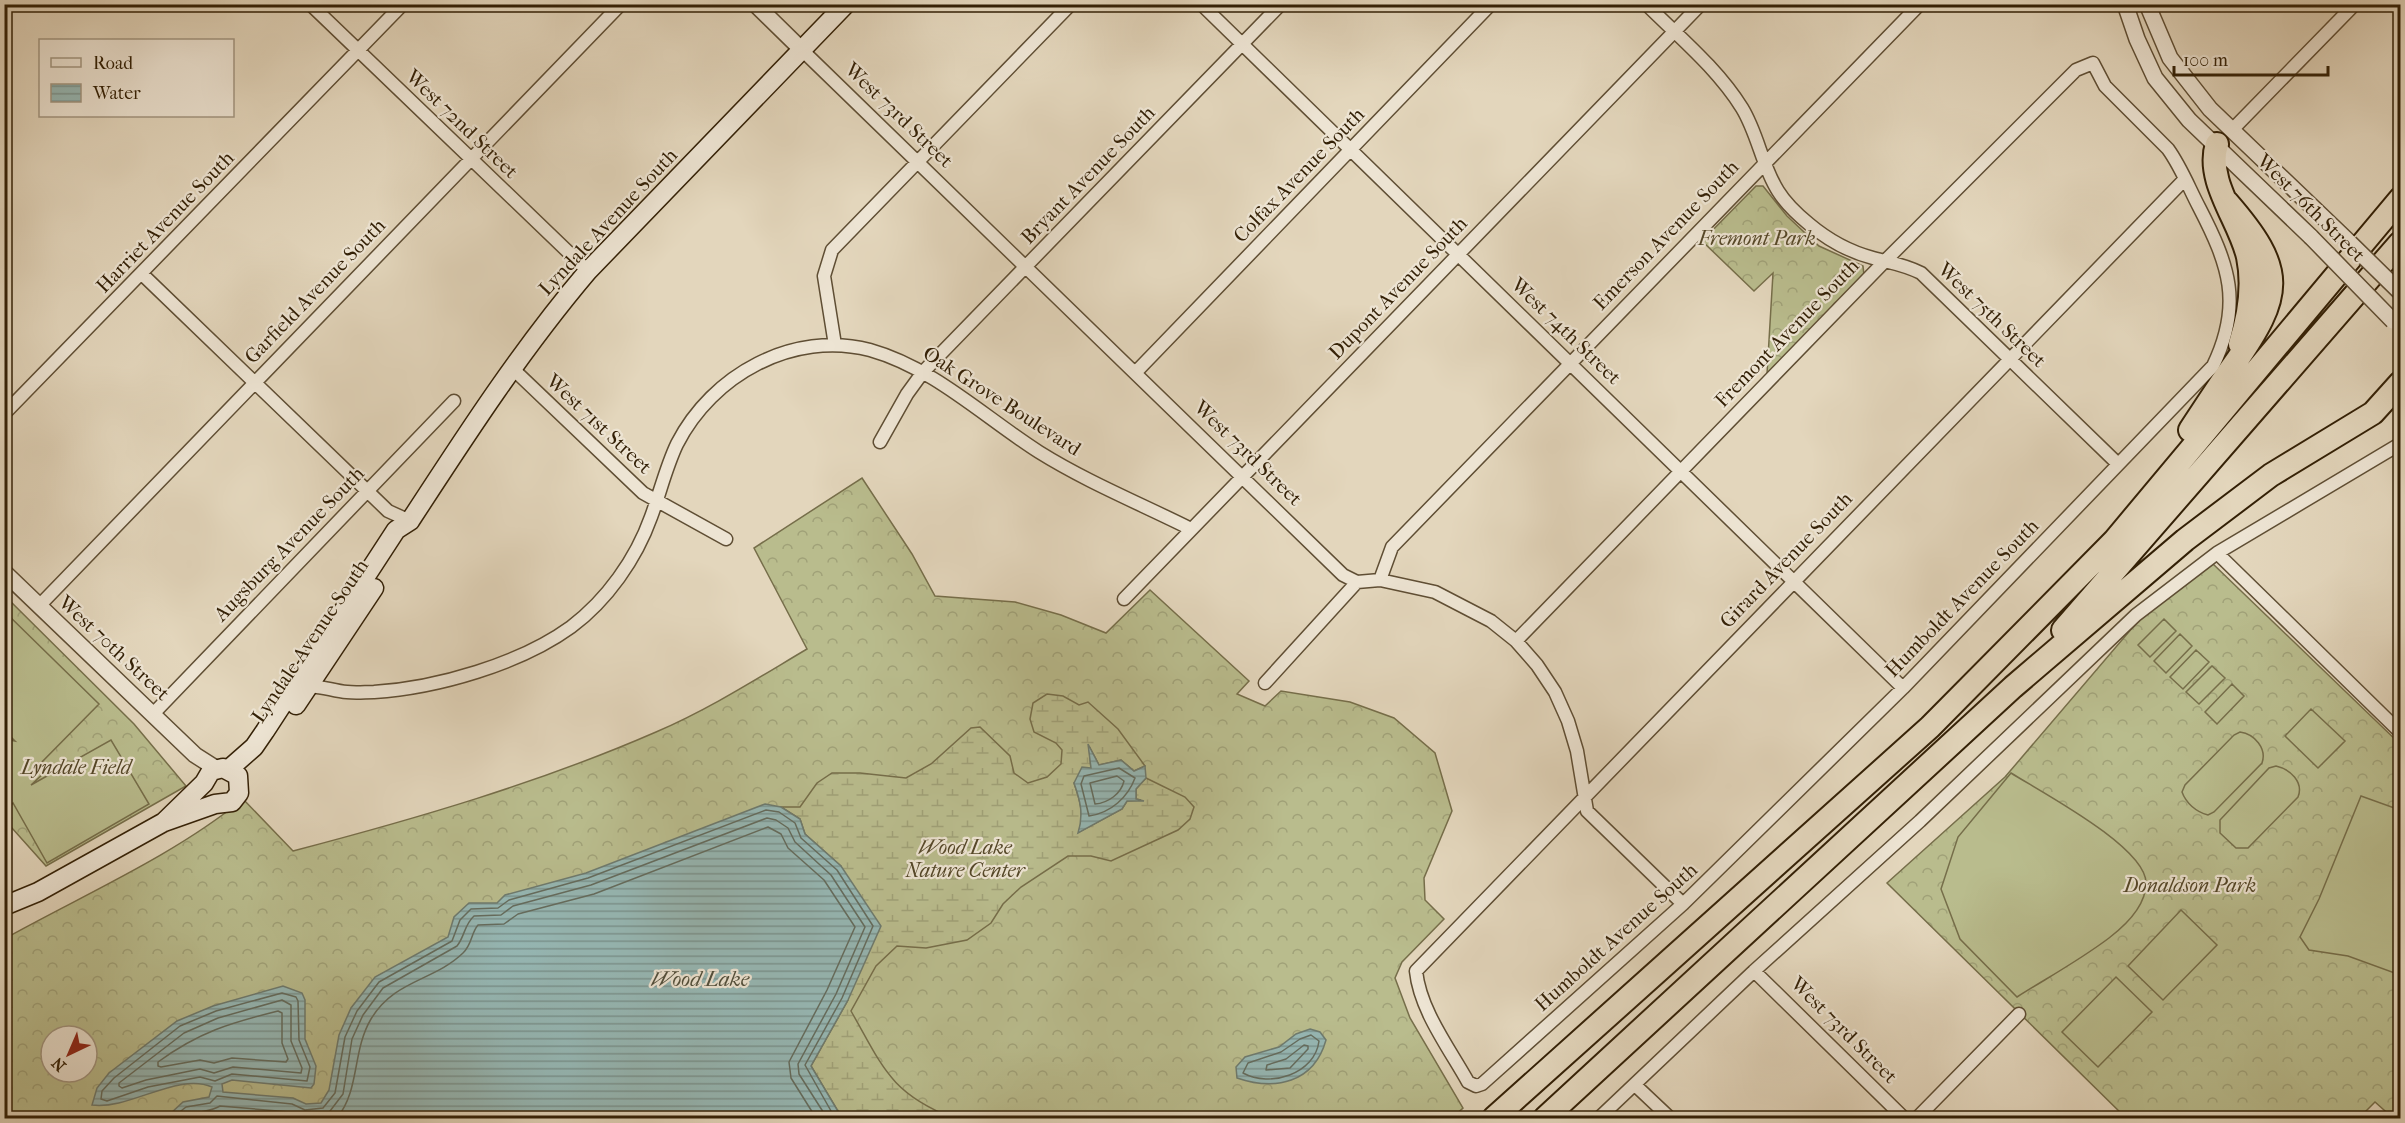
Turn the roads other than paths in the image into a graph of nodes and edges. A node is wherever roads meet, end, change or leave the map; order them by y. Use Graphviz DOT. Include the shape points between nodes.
graph roads {
  1 [pos="310,4"];
  2 [pos="404,4"];
  3 [pos="621,4"];
  4 [pos="755,4"];
  5 [pos="846,4"];
  6 [pos="1071,4"];
  7 [pos="1201,4"];
  8 [pos="1281,4"];
  9 [pos="1491,4"];
  10 [pos="1646,4"];
  11 [pos="1701,4"];
  12 [pos="1920,4"];
  13 [pos="2125,4"];
  14 [pos="2147,4"];
  15 [pos="2355,4"];
  16 [pos="1674,32"];
  17 [pos="1242,45"];
  18 [pos="802,50"];
  19 [pos="358,51"];
  20 [pos="2093,63"];
  21 [pos="2224,137"];
  22 [pos="1350,149"];
  23 [pos="471,159"];
  24 [pos="917,161"];
  25 [pos="1766,161"];
  26 [pos="2185,179"];
  27 [pos="2400,183"];
  28 [pos="2400,199"];
  29 [pos="2400,243"];
  30 [pos="2356,251"];
  31 [pos="1458,254"];
  32 [pos="1886,260"];
  33 [pos="1025,267"];
  34 [pos="588,271"];
  35 [pos="142,274"];
  36 [pos="2400,292"];
  37 [pos="2397,324"];
  38 [pos="835,345"];
  39 [pos="2010,360"];
  40 [pos="1570,362"];
  41 [pos="512,368"];
  42 [pos="923,372"];
  43 [pos="1135,373"];
  44 [pos="255,381"];
  45 [pos="2400,383"];
  46 [pos="453,400"];
  47 [pos="4,414"];
  48 [pos="880,442"];
  49 [pos="2400,444"];
  50 [pos="2118,464"];
  51 [pos="1681,470"];
  52 [pos="1242,477"];
  53 [pos="368,492"];
  54 [pos="657,499"];
  55 [pos="410,521"];
  56 [pos="1191,530"];
  57 [pos="726,539"];
  58 [pos="2114,541"];
  59 [pos="2217,553"];
  60 [pos="4,572"];
  61 [pos="1380,580"];
  62 [pos="1356,582"];
  63 [pos="1794,582"];
  64 [pos="1124,598"];
  65 [pos="39,606"];
  66 [pos="1516,641"];
  67 [pos="1265,683"];
  68 [pos="302,687"];
  69 [pos="2013,687"];
  70 [pos="1903,688"];
  71 [pos="153,714"];
  72 [pos="2400,732"];
  73 [pos="219,776"];
  74 [pos="1584,797"];
  75 [pos="215,804"];
  76 [pos="164,822"];
  77 [pos="38,892"];
  78 [pos="1683,904"];
  79 [pos="4,906"];
  80 [pos="4,918"];
  81 [pos="1754,971"];
  82 [pos="2019,1014"];
  83 [pos="1635,1085"];
  84 [pos="1476,1086"];
  85 [pos="1494,1119"];
  86 [pos="1545,1119"];
  87 [pos="1599,1119"];
  88 [pos="1670,1119"];
  89 [pos="1904,1119"];
  90 [pos="1917,1119"];
  1 -- 19 [label="street, West 72nd Street"];
  2 -- 19 [label="street, Harriet Avenue South"];
  3 -- 23 [label="street, Garfield Avenue South"];
  4 -- 18 [label="street, West 73rd Street"];
  5 -- 18 [label="main road, Lyndale Avenue South"];
  6 -- 24 [label="street"];
  7 -- 17 [label="street, West 74th Street"];
  8 -- 17 [label="street, Bryant Avenue South"];
  9 -- 22 [label="street, Colfax Avenue South"];
  10 -- 16 [label="street, West 75th Street"];
  11 -- 16 [label="street, Dupont Avenue South"];
  12 -- 25 [label="street, Emerson Avenue South"];
  13 -- 21 [label="street, West 76th Street" via="2155,78 2189,120"];
  14 -- 21 [label="street, West 76th Street" via="2170,58 2210,110"];
  15 -- 21 [label="street"];
  16 -- 25 [label="street, West 75th Street" via="1723,81 1741,106"];
  16 -- 31 [label="street, Dupont Avenue South"];
  17 -- 22 [label="street, West 74th Street"];
  17 -- 33 [label="street, Bryant Avenue South"];
  18 -- 24 [label="street, West 73rd Street"];
  18 -- 34 [label="main road, Lyndale Avenue South"];
  19 -- 23 [label="street, West 72nd Street"];
  19 -- 35 [label="street, Harriet Avenue South"];
  20 -- 26 [label="street, Humboldt Avenue South" via="2105,87 2169,149"];
  20 -- 32 [label="street, Fremont Avenue South" via="2076,70"];
  21 -- 36 [label="street, West 76th Street, bridge" via="2325,219"];
  21 -- 37 [label="street, West 76th Street, bridge" via="2311,237"];
  21 -- 58 [label="highway" via="2212,159 2227,202 2261,245 2271,280 2271,299 2266,315 2232,368"];
  22 -- 31 [label="street, West 74th Street"];
  22 -- 43 [label="street, Colfax Avenue South"];
  23 -- 34 [label="street, West 72nd Street"];
  23 -- 44 [label="street, Garfield Avenue South"];
  24 -- 33 [label="street, West 73rd Street"];
  24 -- 38 [label="street" via="840,239 826,263 824,276"];
  25 -- 32 [label="street, West 75th Street" via="1778,190 1810,226 1852,251"];
  25 -- 40 [label="street, Emerson Avenue South"];
  26 -- 39 [label="street, Girard Avenue South"];
  26 -- 50 [label="street, Humboldt Avenue South" via="2221,251 2231,299 2229,320 2218,355 2206,375"];
  27 -- 30 [label="highway"];
  28 -- 30 [label="highway"];
  29 -- 69 [label="highway"];
  30 -- 58 [label="highway"];
  31 -- 40 [label="street, West 74th Street"];
  31 -- 52 [label="street, Dupont Avenue South"];
  32 -- 39 [label="street, West 75th Street" via="1927,278"];
  32 -- 51 [label="street, Fremont Avenue South"];
  33 -- 42 [label="street, Bryant Avenue South"];
  33 -- 43 [label="street, West 73rd Street"];
  34 -- 41 [label="main road, Lyndale Avenue South"];
  35 -- 44 [label="street"];
  35 -- 47 [label="street, Harriet Avenue South"];
  38 -- 42 [label="street, Oak Grove Boulevard" via="885,355"];
  38 -- 54 [label="street, Oak Grove Boulevard" via="780,353 731,380 711,399 678,444"];
  39 -- 50 [label="street, West 75th Street"];
  39 -- 63 [label="street, Girard Avenue South"];
  40 -- 51 [label="street, West 74th Street"];
  40 -- 61 [label="street, Emerson Avenue South" via="1392,547"];
  41 -- 54 [label="street, West 71st Street" via="643,493"];
  41 -- 55 [label="main road, Lyndale Avenue South"];
  42 -- 48 [label="street, Bryant Avenue South"];
  42 -- 56 [label="street, Oak Grove Boulevard" via="1047,456"];
  43 -- 52 [label="street, West 73rd Street"];
  44 -- 53 [label="street"];
  44 -- 65 [label="street, Garfield Avenue South"];
  45 -- 69 [label="highway" via="2373,413 2271,475 2185,540"];
  46 -- 53 [label="street, Augsburg Avenue South"];
  49 -- 59 [label="street"];
  50 -- 70 [label="street, Humboldt Avenue South"];
  51 -- 63 [label="street, West 74th Street"];
  51 -- 66 [label="street, Fremont Avenue South"];
  52 -- 56 [label="street, Dupont Avenue South"];
  52 -- 62 [label="street, West 73rd Street" via="1343,575"];
  53 -- 55 [label="street" via="388,511"];
  53 -- 71 [label="street, Augsburg Avenue South"];
  54 -- 57 [label="street, West 71st Street"];
  54 -- 68 [label="street, Oak Grove Boulevard" via="637,549 619,578 572,626 544,644 514,659 407,688 348,692"];
  55 -- 68 [label="main road, Lyndale Avenue South" via="408,534"];
  56 -- 64 [label="street, Dupont Avenue South"];
  58 -- 85 [label="highway" via="1930,727"];
  59 -- 72 [label="street"];
  59 -- 81 [label="street" via="2136,615 1920,821"];
  60 -- 65 [label="street, West 70th Street"];
  61 -- 62 [label="street"];
  61 -- 66 [label="street" via="1414,586 1454,600"];
  62 -- 67 [label="street"];
  63 -- 70 [label="street, West 74th Street"];
  63 -- 74 [label="street, Girard Avenue South"];
  65 -- 71 [label="street, West 70th Street"];
  66 -- 74 [label="street" via="1549,683 1568,721"];
  68 -- 73 [label="main road, Lyndale Avenue South"];
  69 -- 86 [label="highway"];
  70 -- 78 [label="street, Humboldt Avenue South"];
  71 -- 73 [label="street, West 70th Street"];
  73 -- 75 [label="main road" via="206,795"];
  73 -- 75 [label="main road, Lyndale Avenue South" via="236,798 227,805"];
  73 -- 76 [label="main road, Lyndale Avenue South"];
  74 -- 78 [label="street" via="1587,811"];
  74 -- 84 [label="street, Girard Avenue South" via="1416,971 1426,1005 1468,1082"];
  75 -- 76 [label="main road, Lyndale Avenue South"];
  76 -- 77 [label="main road, Lyndale Avenue South"];
  77 -- 79 [label="main road, Lyndale Avenue South"];
  77 -- 80 [label="main road, Lyndale Avenue South"];
  78 -- 84 [label="street, Humboldt Avenue South"];
  81 -- 83 [label="street"];
  81 -- 89 [label="street, West 73rd Street"];
  82 -- 90 [label="street"];
  83 -- 87 [label="street"];
  83 -- 88 [label="street"];
}
